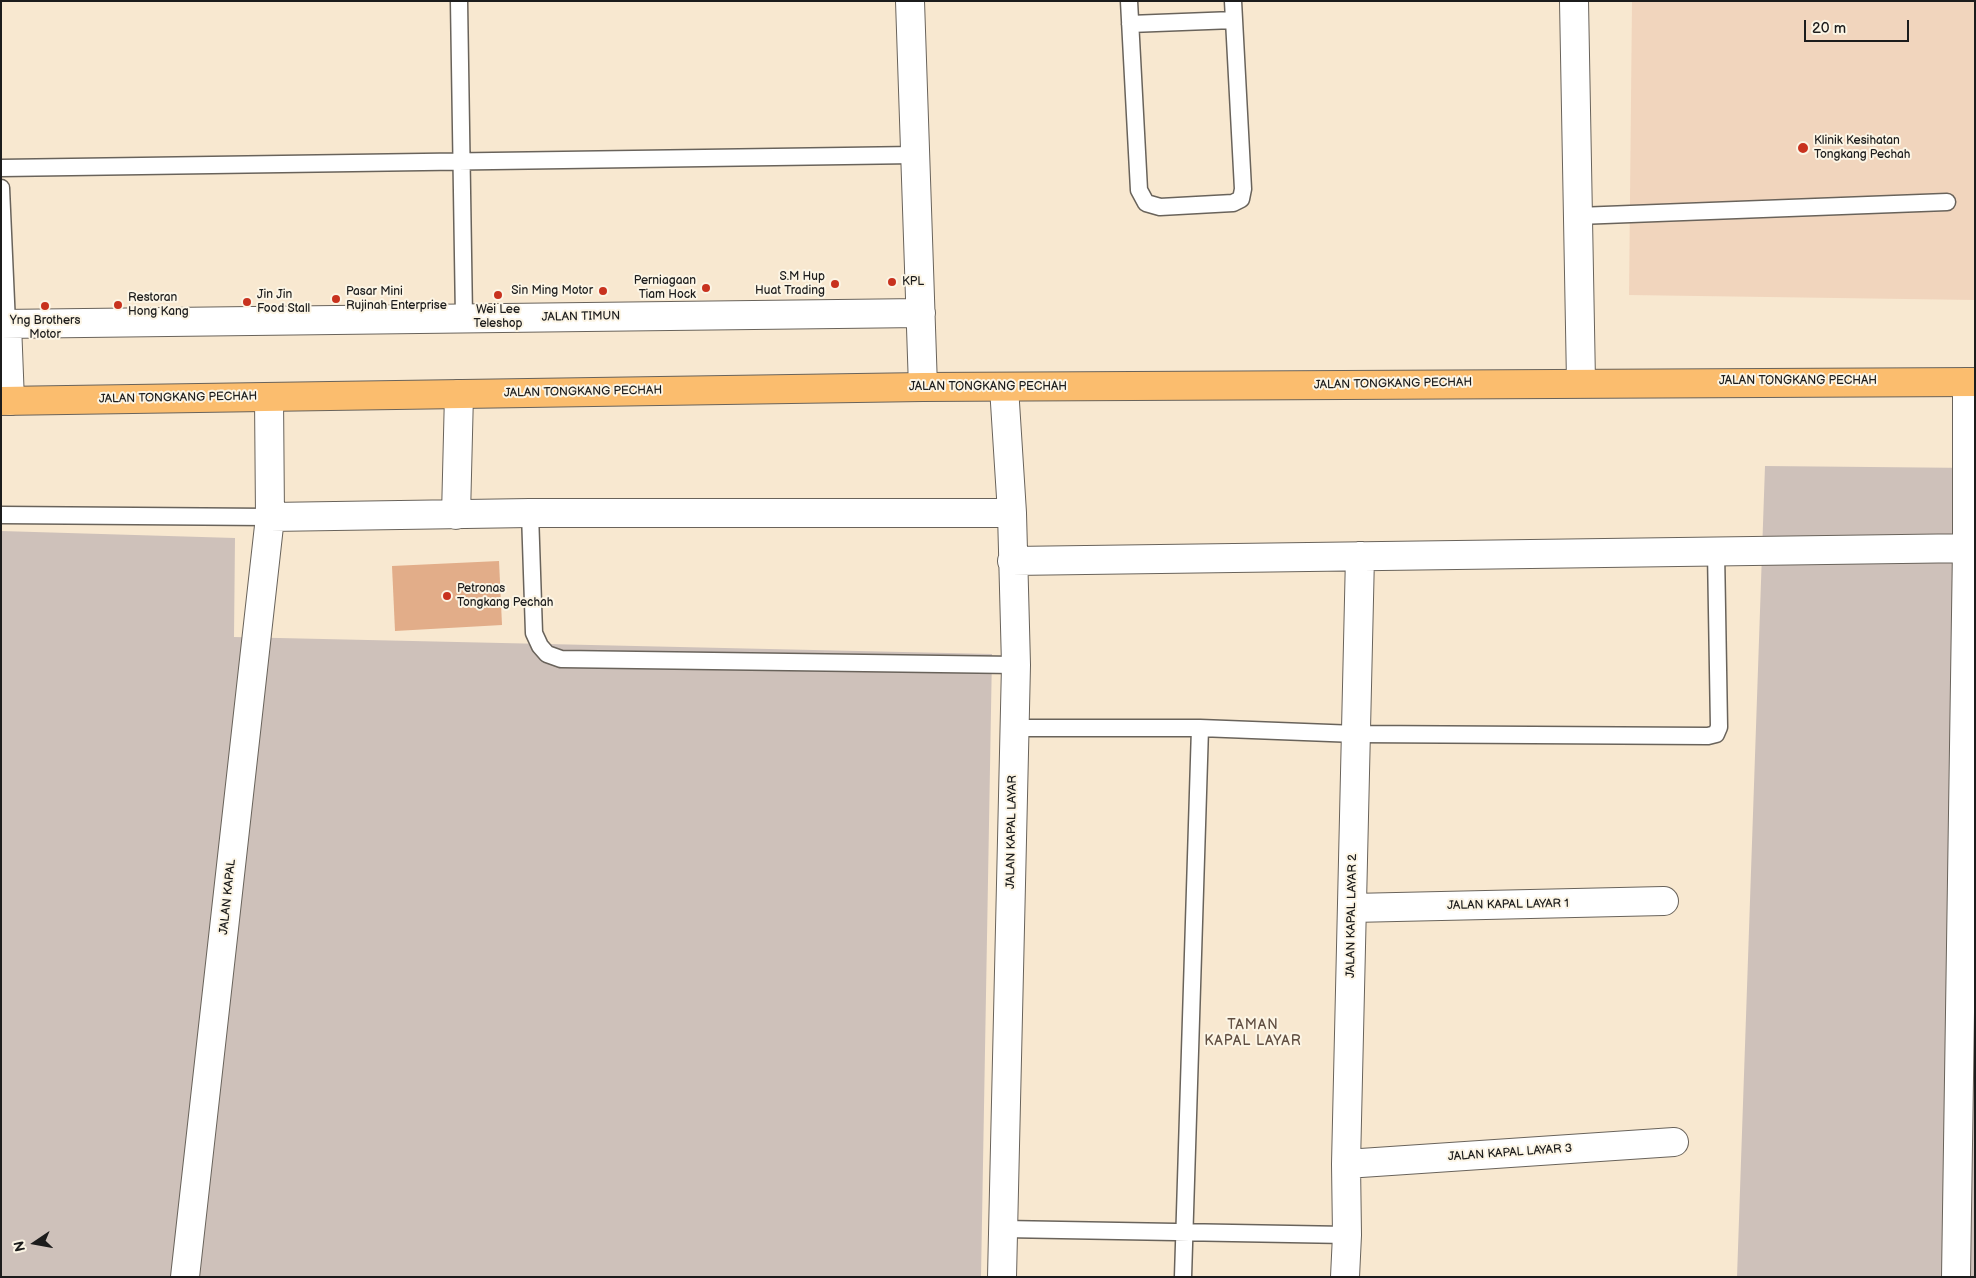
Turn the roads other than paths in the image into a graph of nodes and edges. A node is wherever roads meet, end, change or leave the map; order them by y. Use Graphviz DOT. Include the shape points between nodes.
graph roads {
  1 [pos="459,1"];
  2 [pos="910,1"];
  3 [pos="1129,1"];
  4 [pos="1233,1"];
  5 [pos="1574,1"];
  6 [pos="1234,20"];
  7 [pos="1130,24"];
  8 [pos="915,155"];
  9 [pos="461,162"];
  10 [pos="1,168"];
  11 [pos="1,188"];
  12 [pos="1947,202"];
  13 [pos="1578,216"];
  14 [pos="921,313"];
  15 [pos="464,318"];
  16 [pos="4,324"];
  17 [pos="1581,382"];
  18 [pos="1971,382"];
  19 [pos="923,387"];
  20 [pos="1004,387"];
  21 [pos="459,394"];
  22 [pos="269,397"];
  23 [pos="6,401"];
  24 [pos="530,513"];
  25 [pos="1012,513"];
  26 [pos="1,514"];
  27 [pos="456,515"];
  28 [pos="270,517"];
  29 [pos="1971,548"];
  30 [pos="1716,551"];
  31 [pos="1360,556"];
  32 [pos="1012,561"];
  33 [pos="1016,665"];
  34 [pos="1014,728"];
  35 [pos="1200,728"];
  36 [pos="1356,734"];
  37 [pos="1664,901"];
  38 [pos="1352,908"];
  39 [pos="1674,1142"];
  40 [pos="1346,1164"];
  41 [pos="1004,1229"];
  42 [pos="1185,1231"];
  43 [pos="1347,1235"];
  44 [pos="185,1277"];
  45 [pos="1002,1277"];
  46 [pos="1183,1277"];
  47 [pos="1345,1277"];
  48 [pos="1956,1277"];
  1 -- 9 [label="lane"];
  2 -- 8 [label="street"];
  3 -- 7 [label="lane"];
  4 -- 6 [label="lane"];
  5 -- 13 [label="street"];
  6 -- 7 [label="lane"];
  6 -- 7 [label="lane" via="1241,199 1233,204 1160,207 1146,203 1139,190"];
  8 -- 9 [label="lane"];
  8 -- 14 [label="street"];
  9 -- 10 [label="lane"];
  9 -- 15 [label="lane"];
  11 -- 16 [label="lane"];
  12 -- 13 [label="lane"];
  13 -- 17 [label="street"];
  14 -- 15 [label="street, JALAN TIMUN"];
  14 -- 19 [label="street"];
  15 -- 16 [label="street, JALAN TIMUN"];
  16 -- 23 [label="street"];
  17 -- 18 [label="main road, JALAN TONGKANG PECHAH"];
  17 -- 20 [label="main road, JALAN TONGKANG PECHAH"];
  18 -- 29 [label="street"];
  19 -- 20 [label="main road, JALAN TONGKANG PECHAH"];
  19 -- 21 [label="main road, JALAN TONGKANG PECHAH"];
  20 -- 25 [label="street, JALAN KAPAL LAYAR"];
  21 -- 22 [label="main road, JALAN TONGKANG PECHAH"];
  21 -- 27 [label="street"];
  22 -- 23 [label="main road, JALAN TONGKANG PECHAH"];
  22 -- 28 [label="street, JALAN KAPAL"];
  24 -- 25 [label="street"];
  24 -- 27 [label="street"];
  24 -- 33 [label="lane" via="534,632 547,654 561,659"];
  25 -- 32 [label="street, JALAN KAPAL LAYAR"];
  26 -- 28 [label="lane"];
  27 -- 28 [label="street"];
  28 -- 44 [label="street, JALAN KAPAL"];
  29 -- 30 [label="street"];
  29 -- 48 [label="street"];
  30 -- 31 [label="street"];
  30 -- 36 [label="lane" via="1719,727 1716,734"];
  31 -- 32 [label="street"];
  31 -- 36 [label="street, JALAN KAPAL LAYAR 2"];
  32 -- 33 [label="street, JALAN KAPAL LAYAR"];
  33 -- 34 [label="street, JALAN KAPAL LAYAR"];
  34 -- 35 [label="lane"];
  34 -- 41 [label="street, JALAN KAPAL LAYAR"];
  35 -- 36 [label="lane"];
  35 -- 42 [label="lane"];
  36 -- 38 [label="street, JALAN KAPAL LAYAR 2"];
  37 -- 38 [label="street, JALAN KAPAL LAYAR 1"];
  38 -- 40 [label="street, JALAN KAPAL LAYAR 2"];
  39 -- 40 [label="street, JALAN KAPAL LAYAR 3"];
  40 -- 43 [label="street, JALAN KAPAL LAYAR 2"];
  41 -- 42 [label="lane"];
  41 -- 45 [label="street, JALAN KAPAL LAYAR"];
  42 -- 43 [label="lane"];
  42 -- 46 [label="lane"];
  43 -- 47 [label="street, JALAN KAPAL LAYAR 2"];
}
